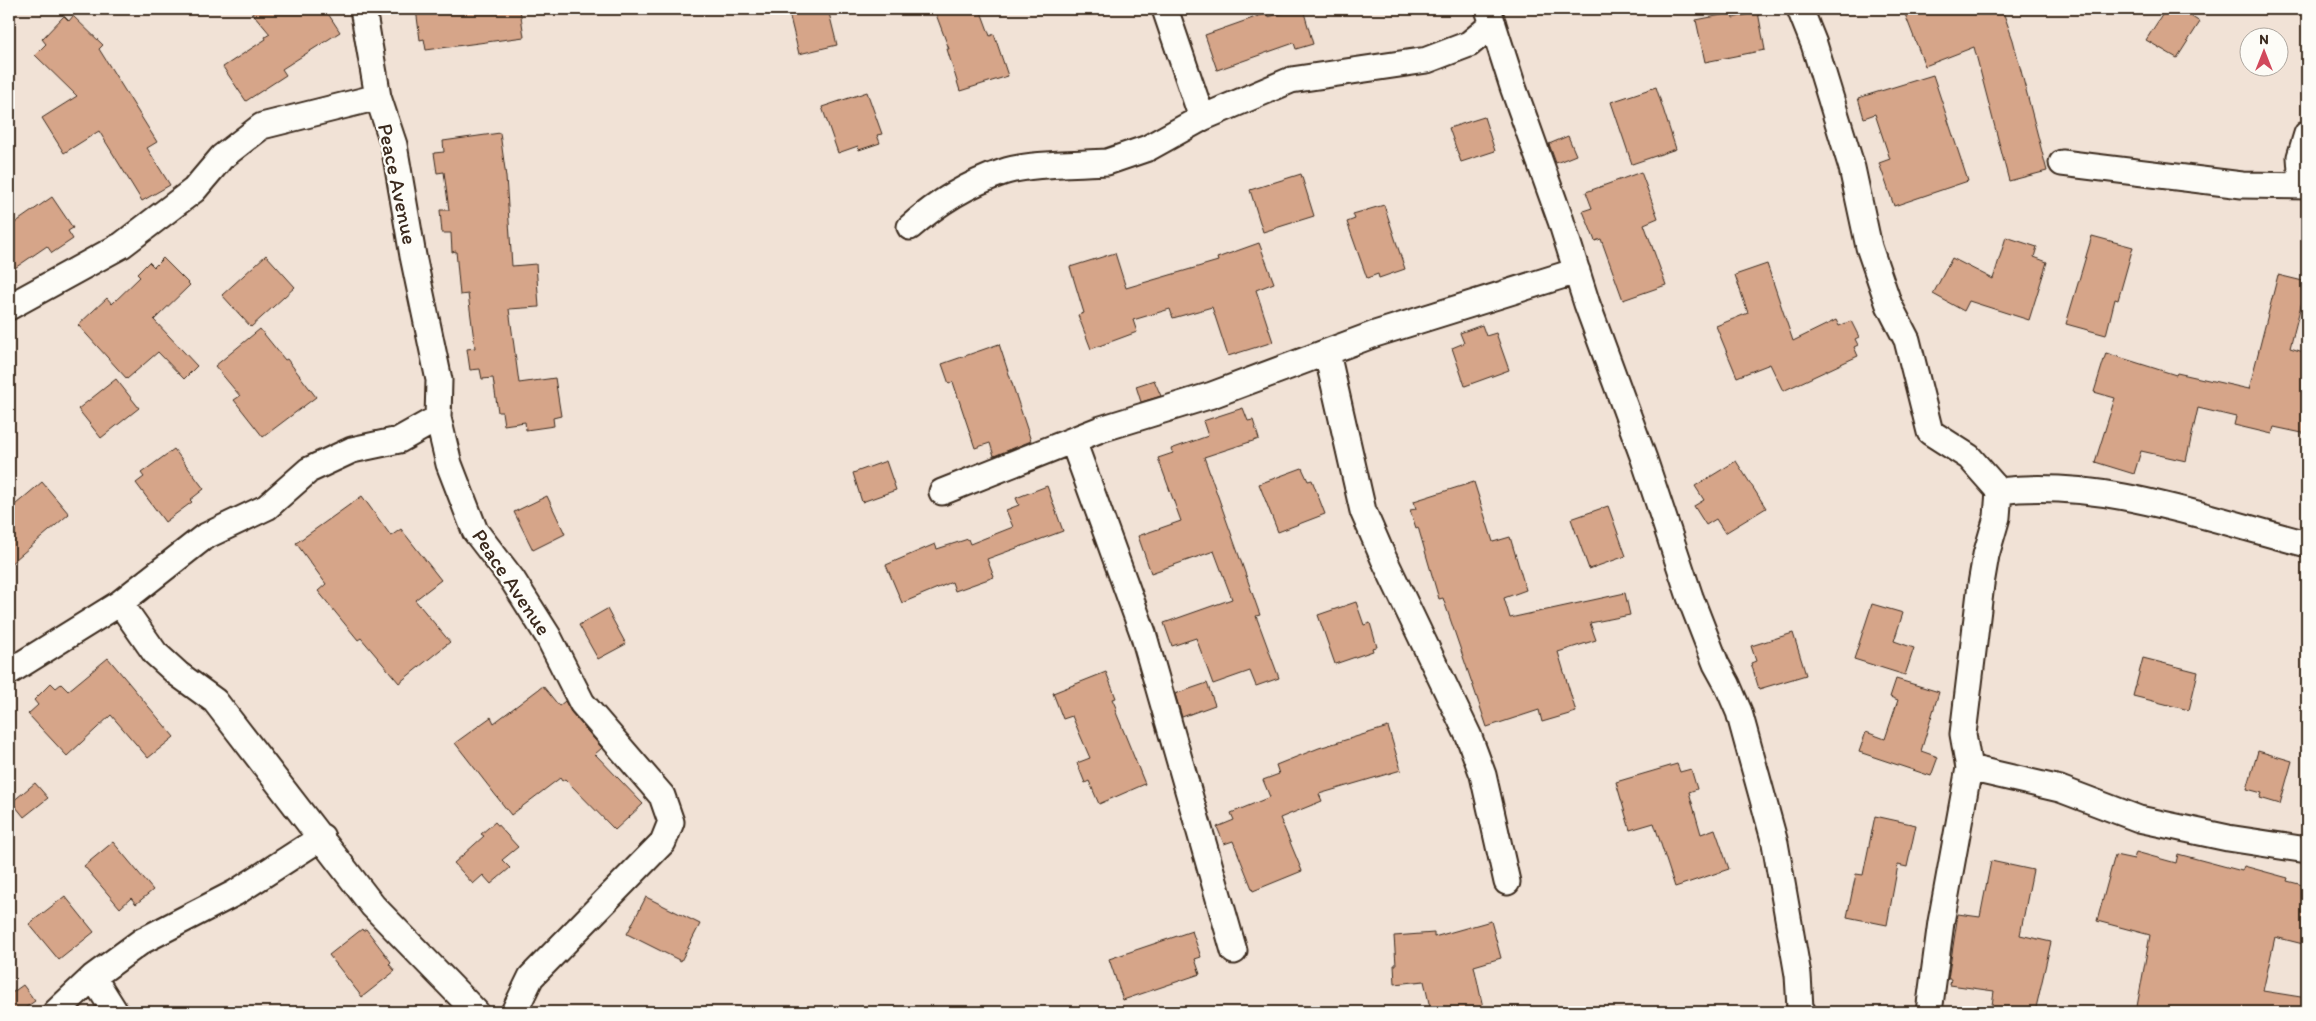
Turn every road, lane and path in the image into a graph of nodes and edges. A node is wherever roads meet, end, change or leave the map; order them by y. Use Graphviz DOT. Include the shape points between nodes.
graph roads {
  1 [pos="362,9"];
  2 [pos="1165,9"];
  3 [pos="1800,9"];
  4 [pos="1490,16"];
  5 [pos="378,96"];
  6 [pos="1202,118"];
  7 [pos="2307,134"];
  8 [pos="2062,162"];
  9 [pos="2305,186"];
  10 [pos="910,226"];
  11 [pos="1577,270"];
  12 [pos="9,307"];
  13 [pos="1327,353"];
  14 [pos="438,418"];
  15 [pos="1073,441"];
  16 [pos="1999,491"];
  17 [pos="942,492"];
  18 [pos="2307,544"];
  19 [pos="120,603"];
  20 [pos="9,672"];
  21 [pos="1969,768"];
  22 [pos="322,837"];
  23 [pos="2307,850"];
  24 [pos="1507,882"];
  25 [pos="1234,951"];
  26 [pos="93,977"];
  27 [pos="56,1012"];
  28 [pos="115,1012"];
  29 [pos="476,1012"];
  30 [pos="514,1012"];
  31 [pos="1803,1012"];
  32 [pos="1930,1012"];
  1 -- 5 [label="street, Peace Avenue"];
  2 -- 6 [label="street"];
  3 -- 16 [label="street" via="1852,168 1869,247 1889,305 1907,340 1930,432 1969,458"];
  4 -- 6 [label="street" via="1469,44 1427,60 1303,76"];
  4 -- 11 [label="street"];
  5 -- 12 [label="street" via="262,126 222,157 194,190 122,245"];
  5 -- 14 [label="street, Peace Avenue" via="394,145 439,380"];
  6 -- 10 [label="street" via="1148,148 1107,162 1004,172 952,195"];
  7 -- 9 [label="street" via="2300,157"];
  8 -- 9 [label="street" via="2242,184"];
  11 -- 13 [label="street" via="1375,334"];
  11 -- 31 [label="street" via="1690,596 1716,664 1739,712 1775,843"];
  13 -- 15 [label="street"];
  13 -- 24 [label="street" via="1363,511 1469,737 1483,775"];
  14 -- 19 [label="street" via="399,440 352,450 309,470 268,507 204,537"];
  14 -- 30 [label="street, Peace Avenue" via="449,464 475,531 512,579 548,636 582,702 662,796 671,822 663,842 531,978"];
  15 -- 17 [label="street"];
  15 -- 25 [label="street" via="1142,633"];
  16 -- 18 [label="street" via="2025,488 2092,490"];
  16 -- 21 [label="street" via="1997,517 1981,584 1963,734"];
  19 -- 20 [label="street"];
  19 -- 22 [label="street" via="155,653 215,701"];
  21 -- 23 [label="street" via="2060,789 2139,819 2228,838"];
  21 -- 32 [label="street" via="1941,922"];
  22 -- 26 [label="street" via="235,893 142,941"];
  22 -- 29 [label="street" via="373,906"];
  26 -- 27 [label="street"];
  26 -- 28 [label="street"];
}
